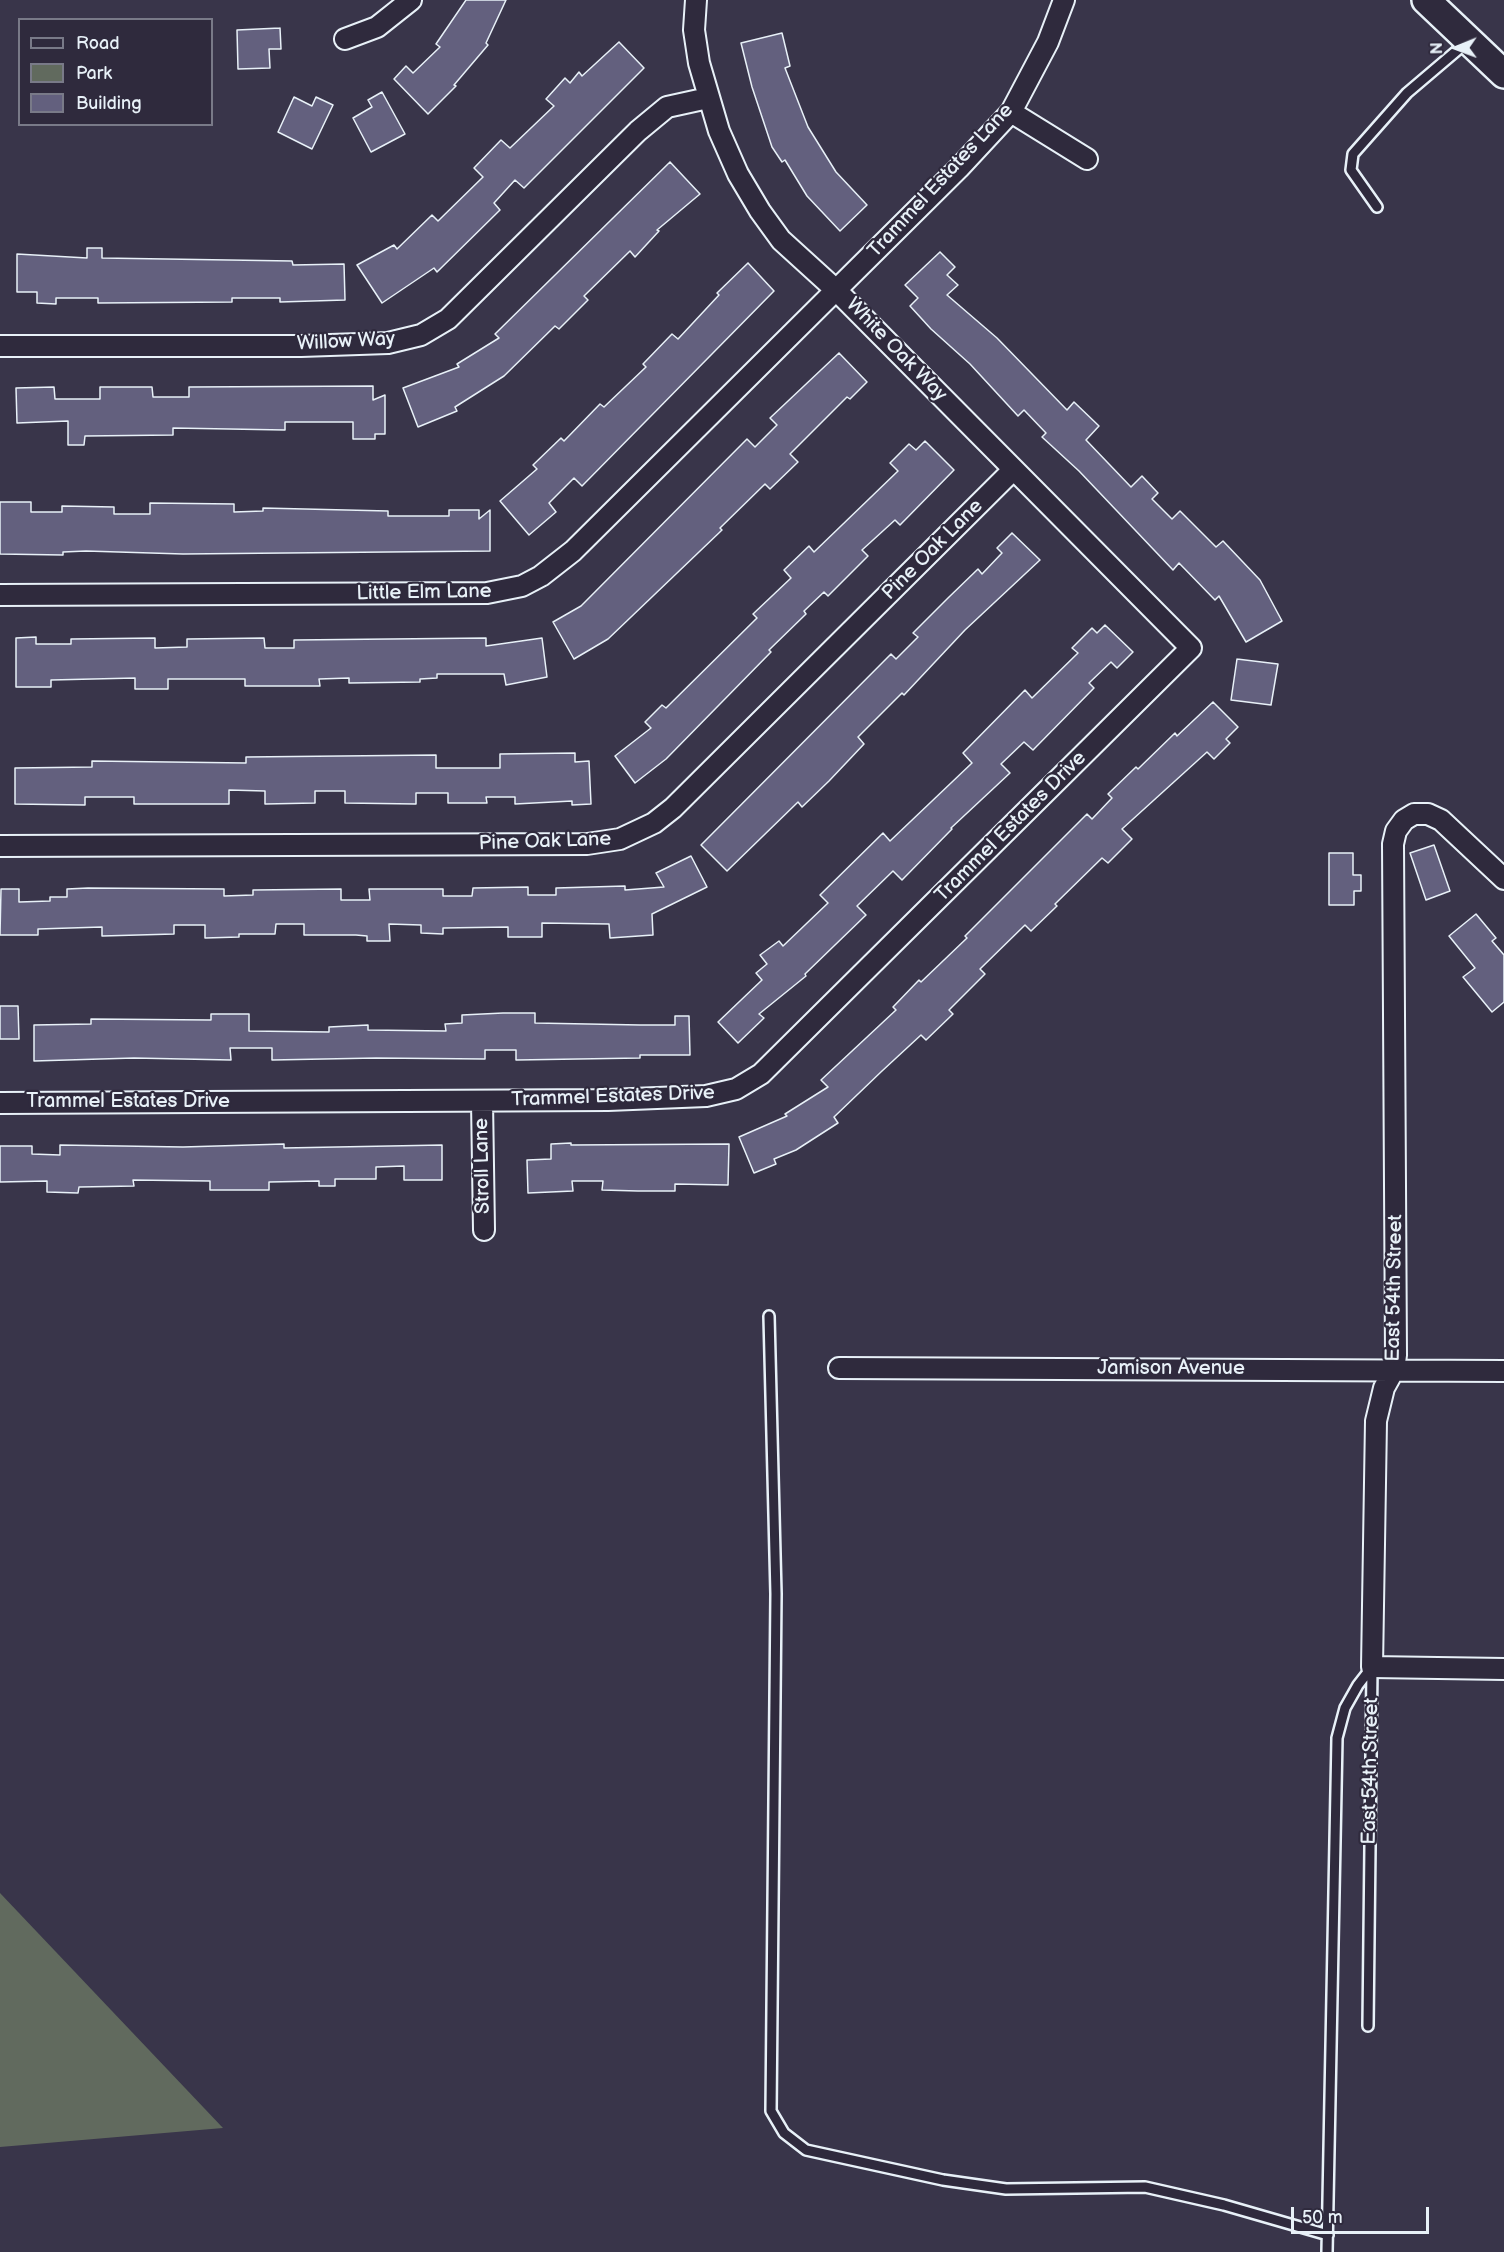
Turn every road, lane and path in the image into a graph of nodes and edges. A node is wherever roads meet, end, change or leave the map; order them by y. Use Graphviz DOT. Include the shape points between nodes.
graph roads {
  1 [pos="411,0"];
  2 [pos="696,0"];
  3 [pos="1064,0"];
  4 [pos="1426,0"];
  5 [pos="345,39"];
  6 [pos="1469,41"];
  7 [pos="1504,74"];
  8 [pos="708,98"];
  9 [pos="1011,112"];
  10 [pos="1087,159"];
  11 [pos="1377,207"];
  12 [pos="836,290"];
  13 [pos="0,346"];
  14 [pos="1013,470"];
  15 [pos="0,595"];
  16 [pos="1191,648"];
  17 [pos="0,846"];
  18 [pos="1504,879"];
  19 [pos="482,1101"];
  20 [pos="0,1103"];
  21 [pos="484,1230"];
  22 [pos="769,1316"];
  23 [pos="838,1368"];
  24 [pos="1394,1370"];
  25 [pos="1504,1371"];
  26 [pos="1372,1667"];
  27 [pos="1504,1669"];
  28 [pos="1368,2026"];
  29 [pos="1328,2235"];
  30 [pos="1327,2252"];
  1 -- 5 [label="street" via="377,27"];
  2 -- 8 [label="street, White Oak Way" via="694,30"];
  3 -- 9 [label="street, Trammel Estates Lane" via="1048,42"];
  4 -- 6 [label="street"];
  6 -- 7 [label="street"];
  6 -- 11 [label="lane" via="1407,93 1353,154 1351,170"];
  8 -- 12 [label="street, White Oak Way" via="738,174 760,211 782,240"];
  8 -- 13 [label="street, Willow Way" via="667,107 645,125 448,320 421,335 388,343 301,346"];
  9 -- 10 [label="street"];
  9 -- 12 [label="street, Trammel Estates Lane"];
  12 -- 14 [label="street, White Oak Way"];
  12 -- 15 [label="street, Little Elm Lane" via="573,552 556,567 522,585 466,594"];
  14 -- 16 [label="street, White Oak Way"];
  14 -- 17 [label="street, Pine Oak Lane" via="673,808 654,824 620,839 587,844"];
  16 -- 19 [label="street, Trammel Estates Drive" via="749,1082 706,1096"];
  18 -- 24 [label="street, East 54th Street" via="1441,820 1428,814 1414,814 1396,831"];
  19 -- 20 [label="street, Trammel Estates Drive"];
  19 -- 21 [label="street, Stroll Lane"];
  22 -- 29 [label="lane" via="776,1594 771,2111 784,2133 806,2150 909,2173 1006,2189 1145,2187"];
  23 -- 24 [label="street, Jamison Avenue"];
  24 -- 25 [label="street, Jamison Avenue"];
  24 -- 26 [label="street, East 54th Street" via="1384,1388 1376,1421"];
  26 -- 27 [label="street"];
  26 -- 28 [label="lane, East 54th Street"];
  26 -- 29 [label="lane" via="1346,1708 1337,1738"];
  29 -- 30 [label="lane"];
}
